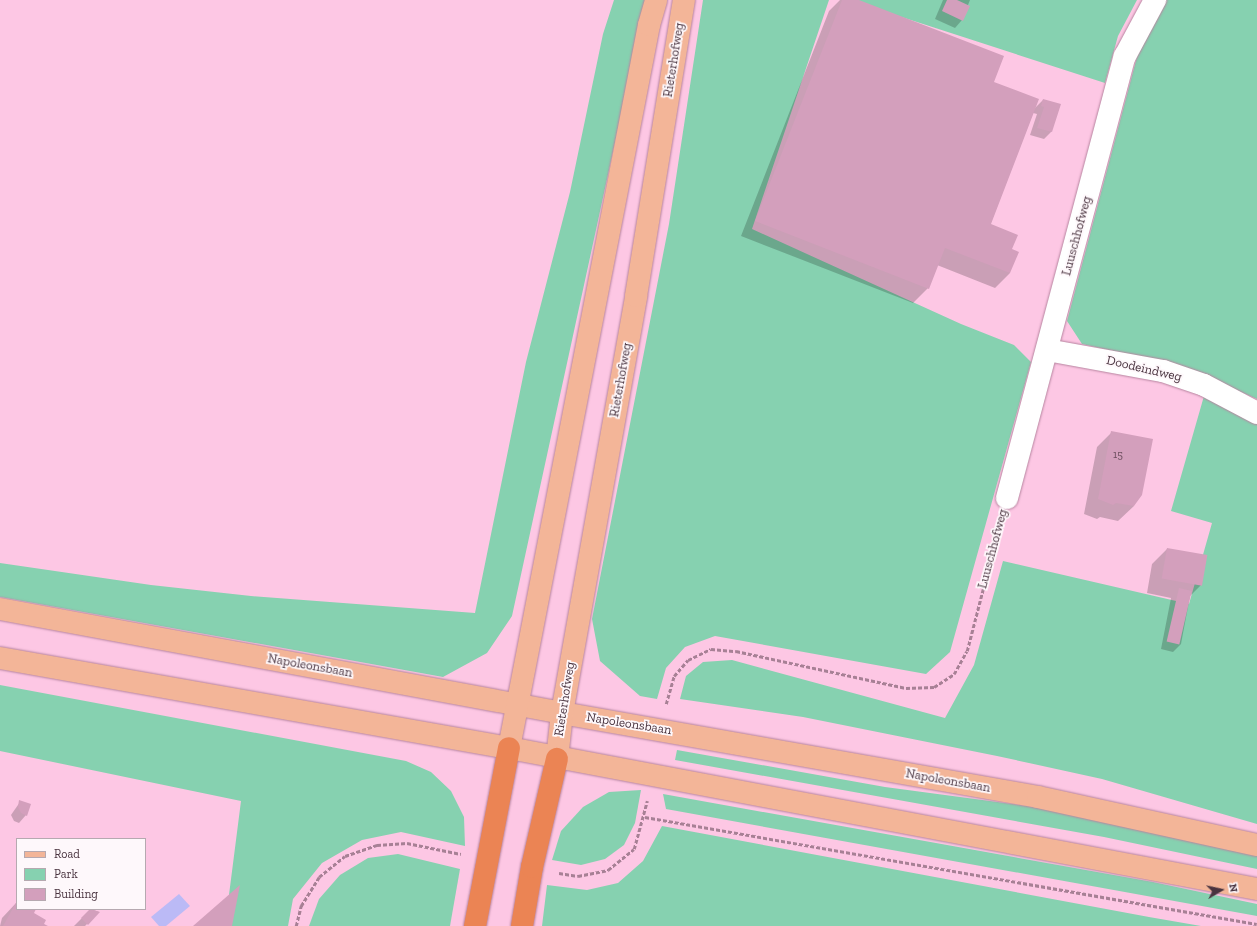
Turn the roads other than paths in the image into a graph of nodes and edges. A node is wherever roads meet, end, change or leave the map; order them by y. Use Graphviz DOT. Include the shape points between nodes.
graph roads {
  1 [pos="656,0"];
  2 [pos="684,0"];
  3 [pos="1155,0"];
  4 [pos="1047,350"];
  5 [pos="1257,413"];
  6 [pos="1007,498"];
  7 [pos="0,609"];
  8 [pos="0,658"];
  9 [pos="519,704"];
  10 [pos="562,713"];
  11 [pos="509,748"];
  12 [pos="557,759"];
  13 [pos="1257,845"];
  14 [pos="1257,888"];
  15 [pos="475,926"];
  16 [pos="522,926"];
  1 -- 9 [label="main road" via="649,25"];
  2 -- 10 [label="main road, Rieterhofweg" via="636,296"];
  3 -- 4 [label="street, Luuschhofweg" via="1125,56"];
  4 -- 5 [label="street, Doodeindweg" via="1164,371 1204,385"];
  4 -- 6 [label="street, Luuschhofweg"];
  7 -- 9 [label="main road, Napoleonsbaan"];
  8 -- 11 [label="main road"];
  9 -- 10 [label="main road, Napoleonsbaan"];
  9 -- 11 [label="main road"];
  10 -- 12 [label="main road, Rieterhofweg"];
  10 -- 13 [label="main road, Napoleonsbaan" via="1038,797"];
  11 -- 12 [label="main road"];
  11 -- 15 [label="highway"];
  12 -- 14 [label="main road"];
  12 -- 16 [label="highway" via="532,867"];
}
